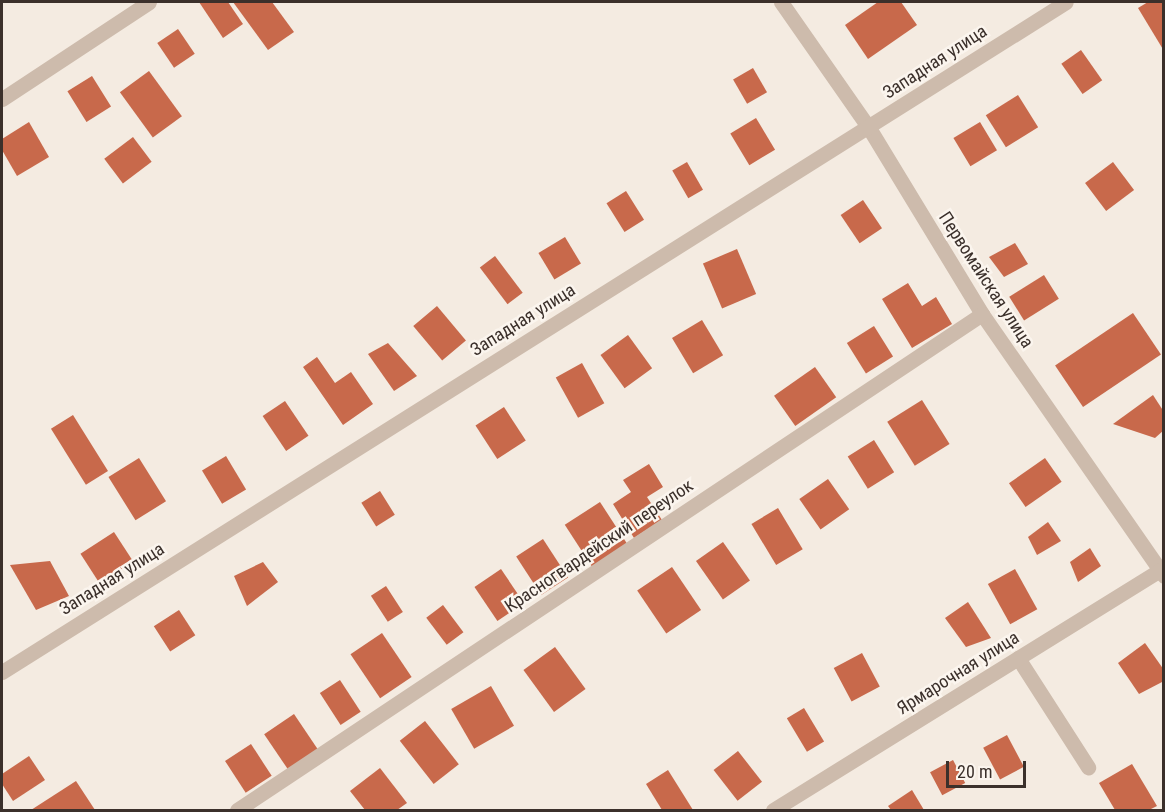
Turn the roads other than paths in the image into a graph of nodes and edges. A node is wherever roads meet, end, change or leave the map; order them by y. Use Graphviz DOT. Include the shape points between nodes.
graph roads {
  1 [pos="149,2"];
  2 [pos="781,2"];
  3 [pos="1066,2"];
  4 [pos="2,99"];
  5 [pos="869,128"];
  6 [pos="982,314"];
  7 [pos="1162,571"];
  8 [pos="1018,658"];
  9 [pos="2,672"];
  10 [pos="1088,767"];
  11 [pos="237,810"];
  12 [pos="773,810"];
  1 -- 4 [label="street"];
  2 -- 5 [label="street, Первомайская улица"];
  3 -- 5 [label="street, Западная улица"];
  5 -- 6 [label="street, Первомайская улица"];
  5 -- 9 [label="street, Западная улица"];
  6 -- 7 [label="street, Первомайская улица"];
  6 -- 11 [label="street, Красногвардейский переулок"];
  7 -- 8 [label="street, Ярмарочная улица"];
  8 -- 10 [label="street"];
  8 -- 12 [label="street, Ярмарочная улица"];
}
